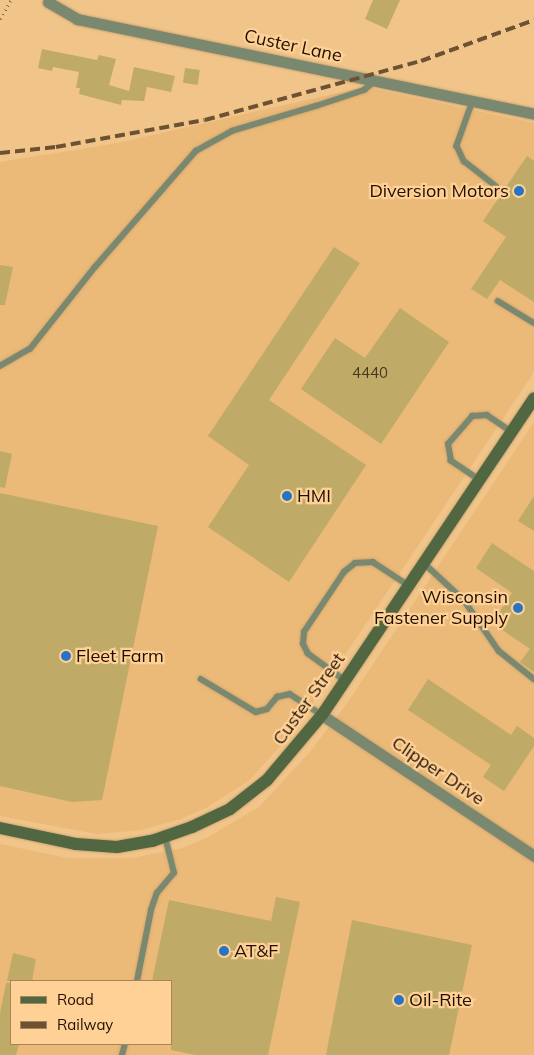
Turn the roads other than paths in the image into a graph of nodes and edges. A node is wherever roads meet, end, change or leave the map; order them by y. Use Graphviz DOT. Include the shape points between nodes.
graph roads {
  1 [pos="48,2"];
  2 [pos="376,81"];
  3 [pos="473,101"];
  4 [pos="534,114"];
  5 [pos="496,186"];
  6 [pos="498,301"];
  7 [pos="534,323"];
  8 [pos="0,366"];
  9 [pos="534,398"];
  10 [pos="512,432"];
  11 [pos="479,480"];
  12 [pos="424,563"];
  13 [pos="408,586"];
  14 [pos="201,679"];
  15 [pos="534,679"];
  16 [pos="345,681"];
  17 [pos="322,715"];
  18 [pos="0,828"];
  19 [pos="165,836"];
  20 [pos="534,856"];
  21 [pos="137,980"];
  1 -- 2 [label="street, Custer Lane" via="77,19"];
  2 -- 3 [label="street, Custer Lane"];
  2 -- 8 [label="lane" via="364,90 232,131 196,151 30,349"];
  3 -- 4 [label="street, Custer Lane"];
  3 -- 5 [label="lane" via="457,146 464,161"];
  6 -- 7 [label="lane"];
  9 -- 10 [label="street, Custer Street"];
  10 -- 11 [label="street, Custer Street"];
  10 -- 11 [label="lane" via="479,414 472,416 448,444 451,461"];
  11 -- 12 [label="street, Custer Street"];
  12 -- 13 [label="street, Custer Street"];
  12 -- 15 [label="lane" via="464,600 498,651"];
  13 -- 16 [label="street, Custer Street"];
  13 -- 16 [label="lane" via="373,562 354,563 344,572 304,632 303,644 308,654"];
  14 -- 17 [label="lane" via="256,712 267,709 277,697 290,694"];
  16 -- 17 [label="street, Custer Street"];
  17 -- 19 [label="street, Custer Street" via="267,780 230,809"];
  17 -- 20 [label="street, Clipper Drive"];
  18 -- 19 [label="street, Custer Street" via="76,844 117,847"];
  19 -- 21 [label="lane" via="174,873 157,893 151,910"];
}
